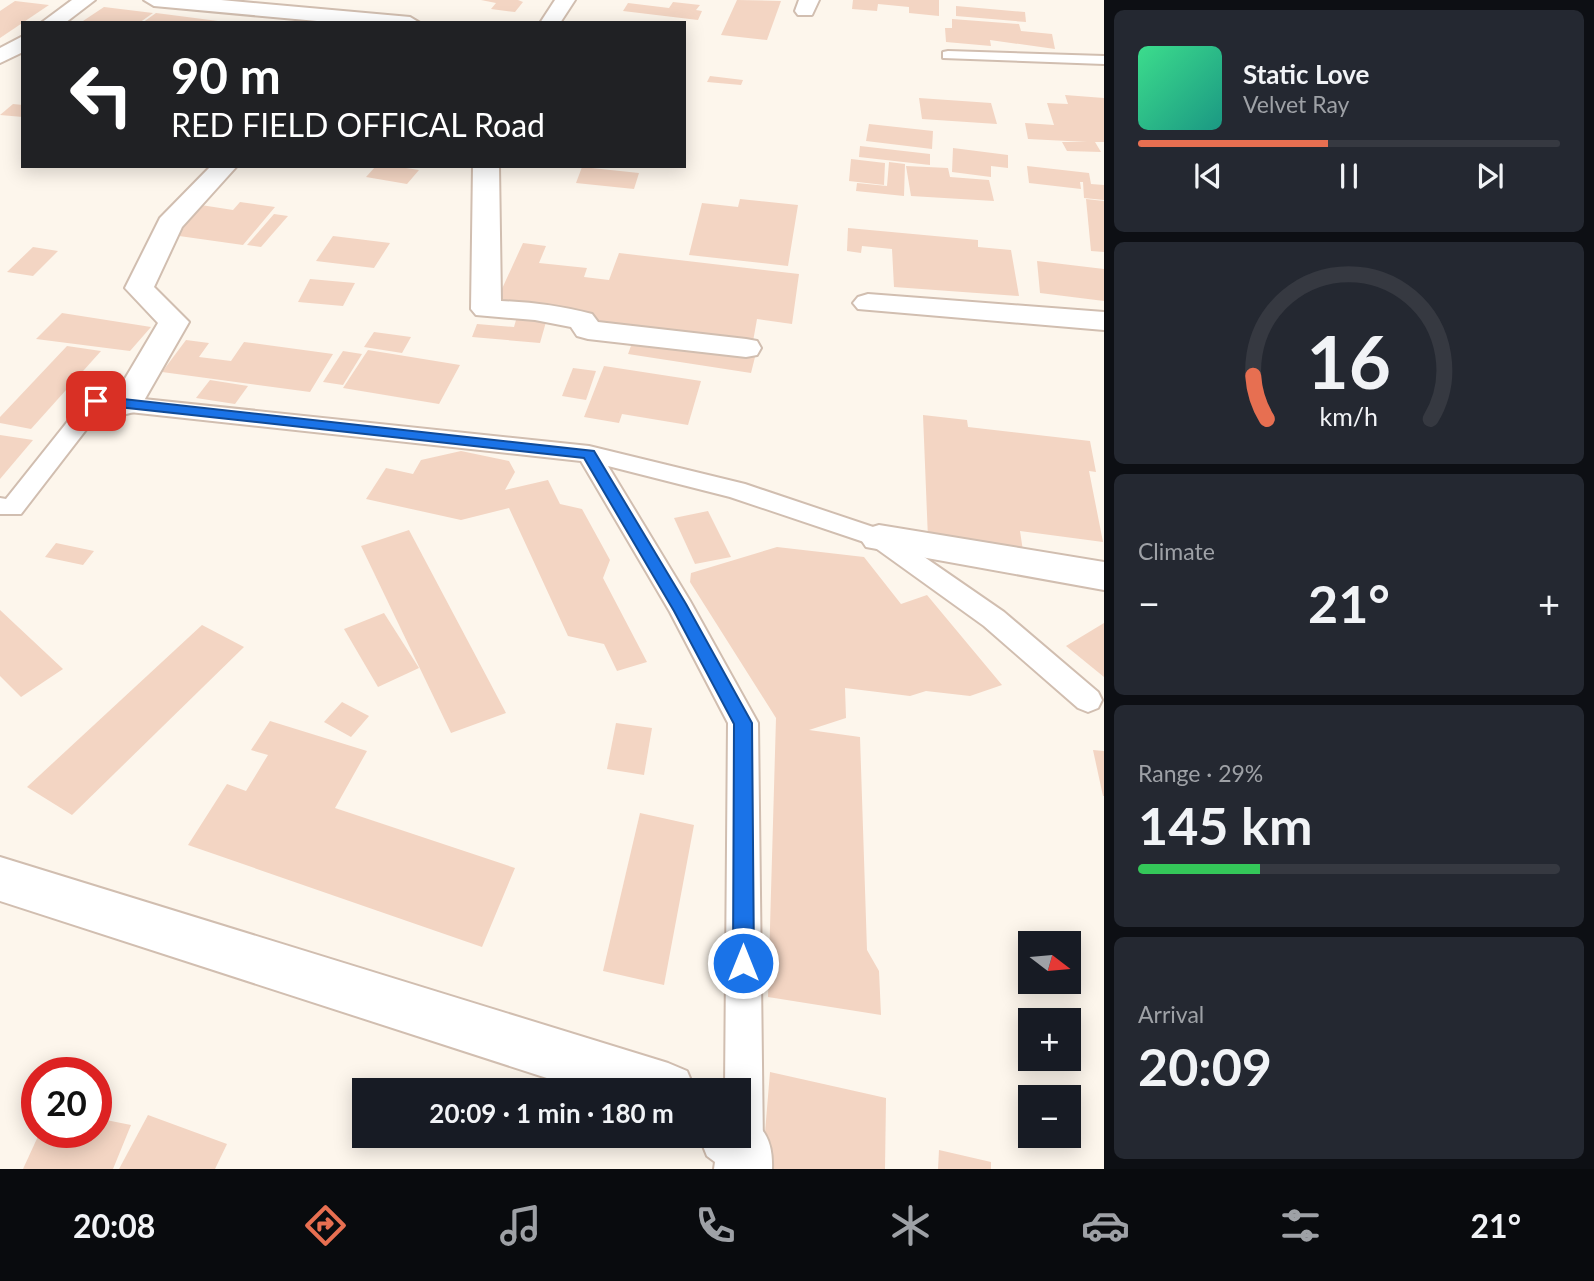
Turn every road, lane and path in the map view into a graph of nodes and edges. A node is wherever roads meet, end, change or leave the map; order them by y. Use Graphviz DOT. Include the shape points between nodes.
graph roads {
  1 [pos="85,0"];
  2 [pos="154,0"];
  3 [pos="565,0"];
  4 [pos="332,19"];
  5 [pos="54,21"];
  6 [pos="371,21"];
  7 [pos="551,21"];
  8 [pos="21,42"];
  9 [pos="948,55"];
  10 [pos="0,57"];
  11 [pos="21,59"];
  12 [pos="1104,60"];
  13 [pos="223,168"];
  14 [pos="486,168"];
  15 [pos="868,303"];
  16 [pos="1104,321"];
  17 [pos="746,348"];
  18 [pos="126,404"];
  19 [pos="589,454"];
  20 [pos="0,506"];
  21 [pos="879,538"];
  22 [pos="1104,576"];
  23 [pos="1088,700"];
  24 [pos="0,879"];
  25 [pos="630,1078"];
  26 [pos="738,1151"];
  1 -- 5 [label="street"];
  2 -- 4 [label="street"];
  3 -- 7 [label="street"];
  4 -- 6 [label="street"];
  8 -- 10 [label="street"];
  9 -- 12 [label="lane"];
  10 -- 11 [label="street"];
  13 -- 18 [label="street" via="170,224 139,288 174,323"];
  14 -- 17 [label="street" via="486,309 535,311 581,320 588,330"];
  15 -- 16 [label="street"];
  18 -- 19 [label="lane"];
  18 -- 20 [label="lane" via="96,401 12,508"];
  19 -- 21 [label="lane" via="736,490"];
  19 -- 26 [label="lane" via="743,723"];
  21 -- 22 [label="street"];
  21 -- 23 [label="lane" via="994,619"];
  24 -- 25 [label="street"];
}
